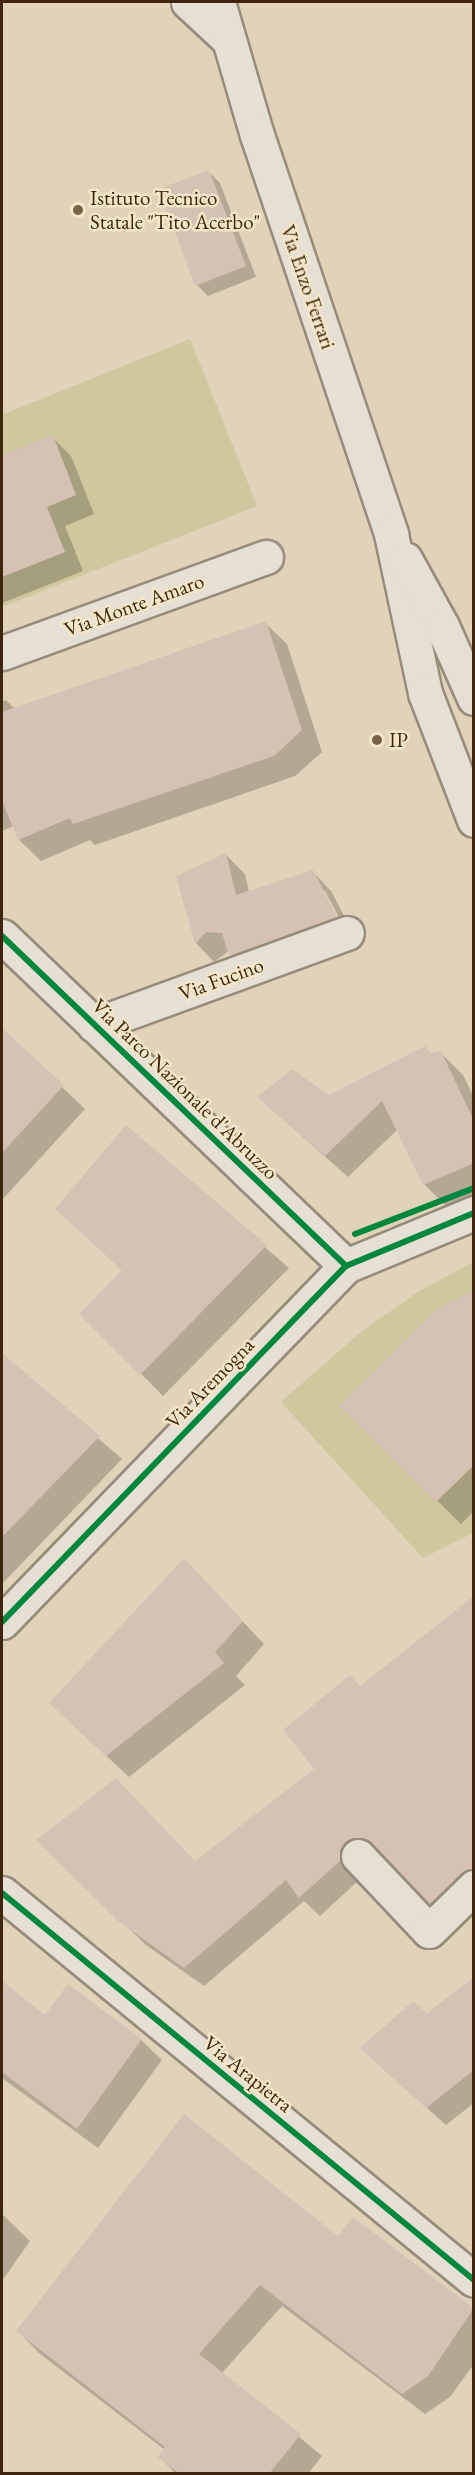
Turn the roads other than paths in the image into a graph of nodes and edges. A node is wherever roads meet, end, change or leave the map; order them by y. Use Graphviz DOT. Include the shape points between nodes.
graph roads {
  1 [pos="188,2"];
  2 [pos="218,2"];
  3 [pos="228,39"];
  4 [pos="390,534"];
  5 [pos="266,557"];
  6 [pos="2,653"];
  7 [pos="474,698"];
  8 [pos="474,820"];
  9 [pos="347,933"];
  10 [pos="2,936"];
  11 [pos="94,1025"];
  12 [pos="474,1214"];
  13 [pos="346,1266"];
  14 [pos="2,1622"];
  15 [pos="358,1856"];
  16 [pos="474,1887"];
  17 [pos="2,1893"];
  18 [pos="474,2280"];
  1 -- 3 [label="street, Via Enzo Ferrari"];
  2 -- 3 [label="street, Via Enzo Ferrari"];
  3 -- 4 [label="street, Via Enzo Ferrari"];
  4 -- 7 [label="street, Via Enzo Ferrari" via="442,626"];
  4 -- 8 [label="street, Via Enzo Ferrari" via="425,693"];
  5 -- 6 [label="street, Via Monte Amaro"];
  9 -- 11 [label="street, Via Fucino"];
  10 -- 11 [label="street, Via Parco Nazionale d'Abruzzo"];
  11 -- 13 [label="street, Via Parco Nazionale d'Abruzzo"];
  12 -- 13 [label="street, Via Aremogna"];
  13 -- 14 [label="street, Via Aremogna"];
  15 -- 16 [label="street" via="429,1931"];
  17 -- 18 [label="street, Via Arapietra"];
}
